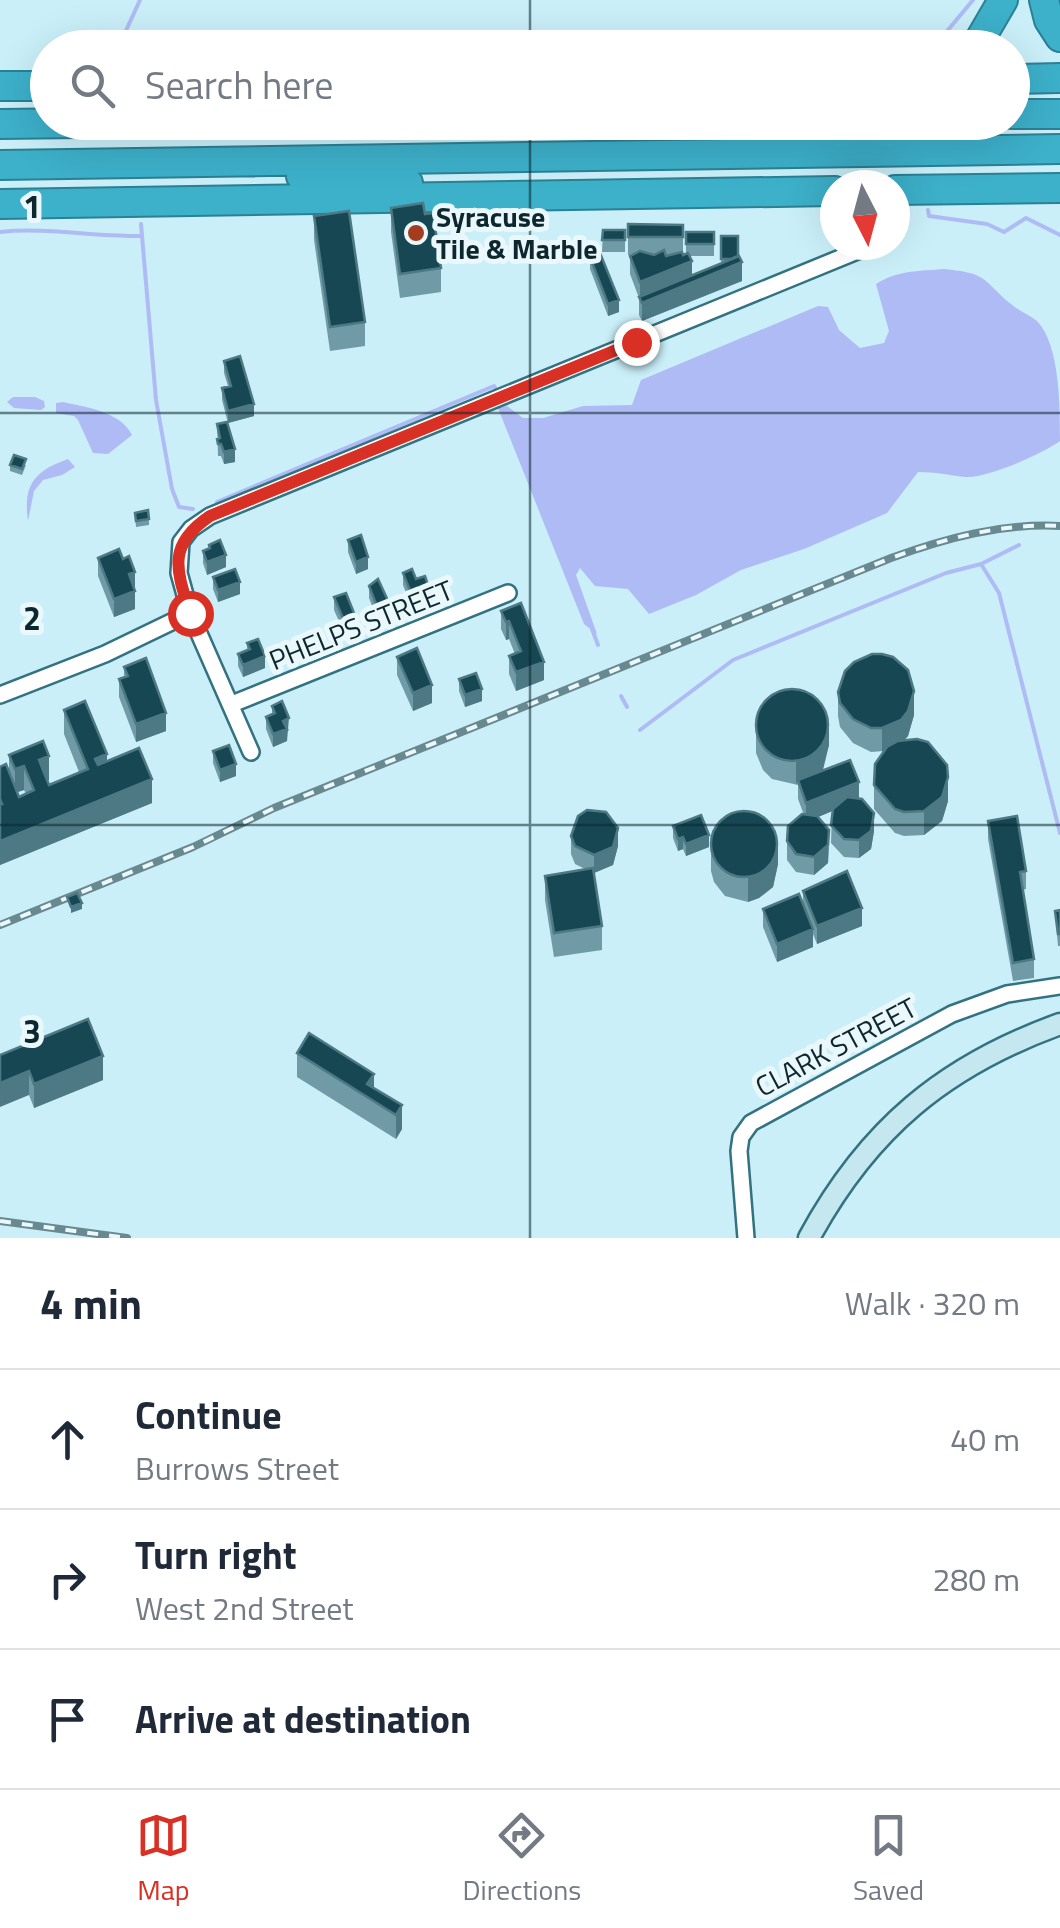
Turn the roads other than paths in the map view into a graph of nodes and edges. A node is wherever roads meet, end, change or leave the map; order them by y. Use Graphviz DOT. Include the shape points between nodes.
graph roads {
  1 [pos="1003,0"];
  2 [pos="1044,0"];
  3 [pos="986,30"];
  4 [pos="1060,37"];
  5 [pos="1060,78"];
  6 [pos="1030,79"];
  7 [pos="0,86"];
  8 [pos="30,86"];
  9 [pos="1030,114"];
  10 [pos="1060,114"];
  11 [pos="0,124"];
  12 [pos="30,124"];
  13 [pos="1060,150"];
  14 [pos="0,166"];
  15 [pos="982,188"];
  16 [pos="1060,188"];
  17 [pos="910,190"];
  18 [pos="820,191"];
  19 [pos="604,196"];
  20 [pos="0,204"];
  21 [pos="1060,204"];
  22 [pos="835,260"];
  23 [pos="508,593"];
  24 [pos="190,613"];
  25 [pos="0,696"];
  26 [pos="232,704"];
  27 [pos="251,752"];
  28 [pos="1060,986"];
  29 [pos="1060,1024"];
  30 [pos="746,1238"];
  31 [pos="809,1238"];
  1 -- 3 [label="highway"];
  2 -- 4 [label="highway"];
  5 -- 6 [label="highway"];
  7 -- 8 [label="highway"];
  9 -- 10 [label="highway"];
  11 -- 12 [label="highway"];
  13 -- 14 [label="highway"];
  14 -- 19 [label="highway"];
  15 -- 16 [label="highway"];
  15 -- 17 [label="highway"];
  15 -- 21 [label="highway"];
  18 -- 19 [label="highway"];
  19 -- 20 [label="highway"];
  22 -- 24 [label="street" via="210,516 181,542 179,573"];
  23 -- 26 [label="street, PHELPS STREET"];
  24 -- 25 [label="street"];
  24 -- 26 [label="street"];
  26 -- 27 [label="street"];
  28 -- 30 [label="street, CLARK STREET" via="1007,994 952,1014 750,1123 739,1151"];
  29 -- 31 [label="street" via="965,1067 904,1112 857,1162"];
}
